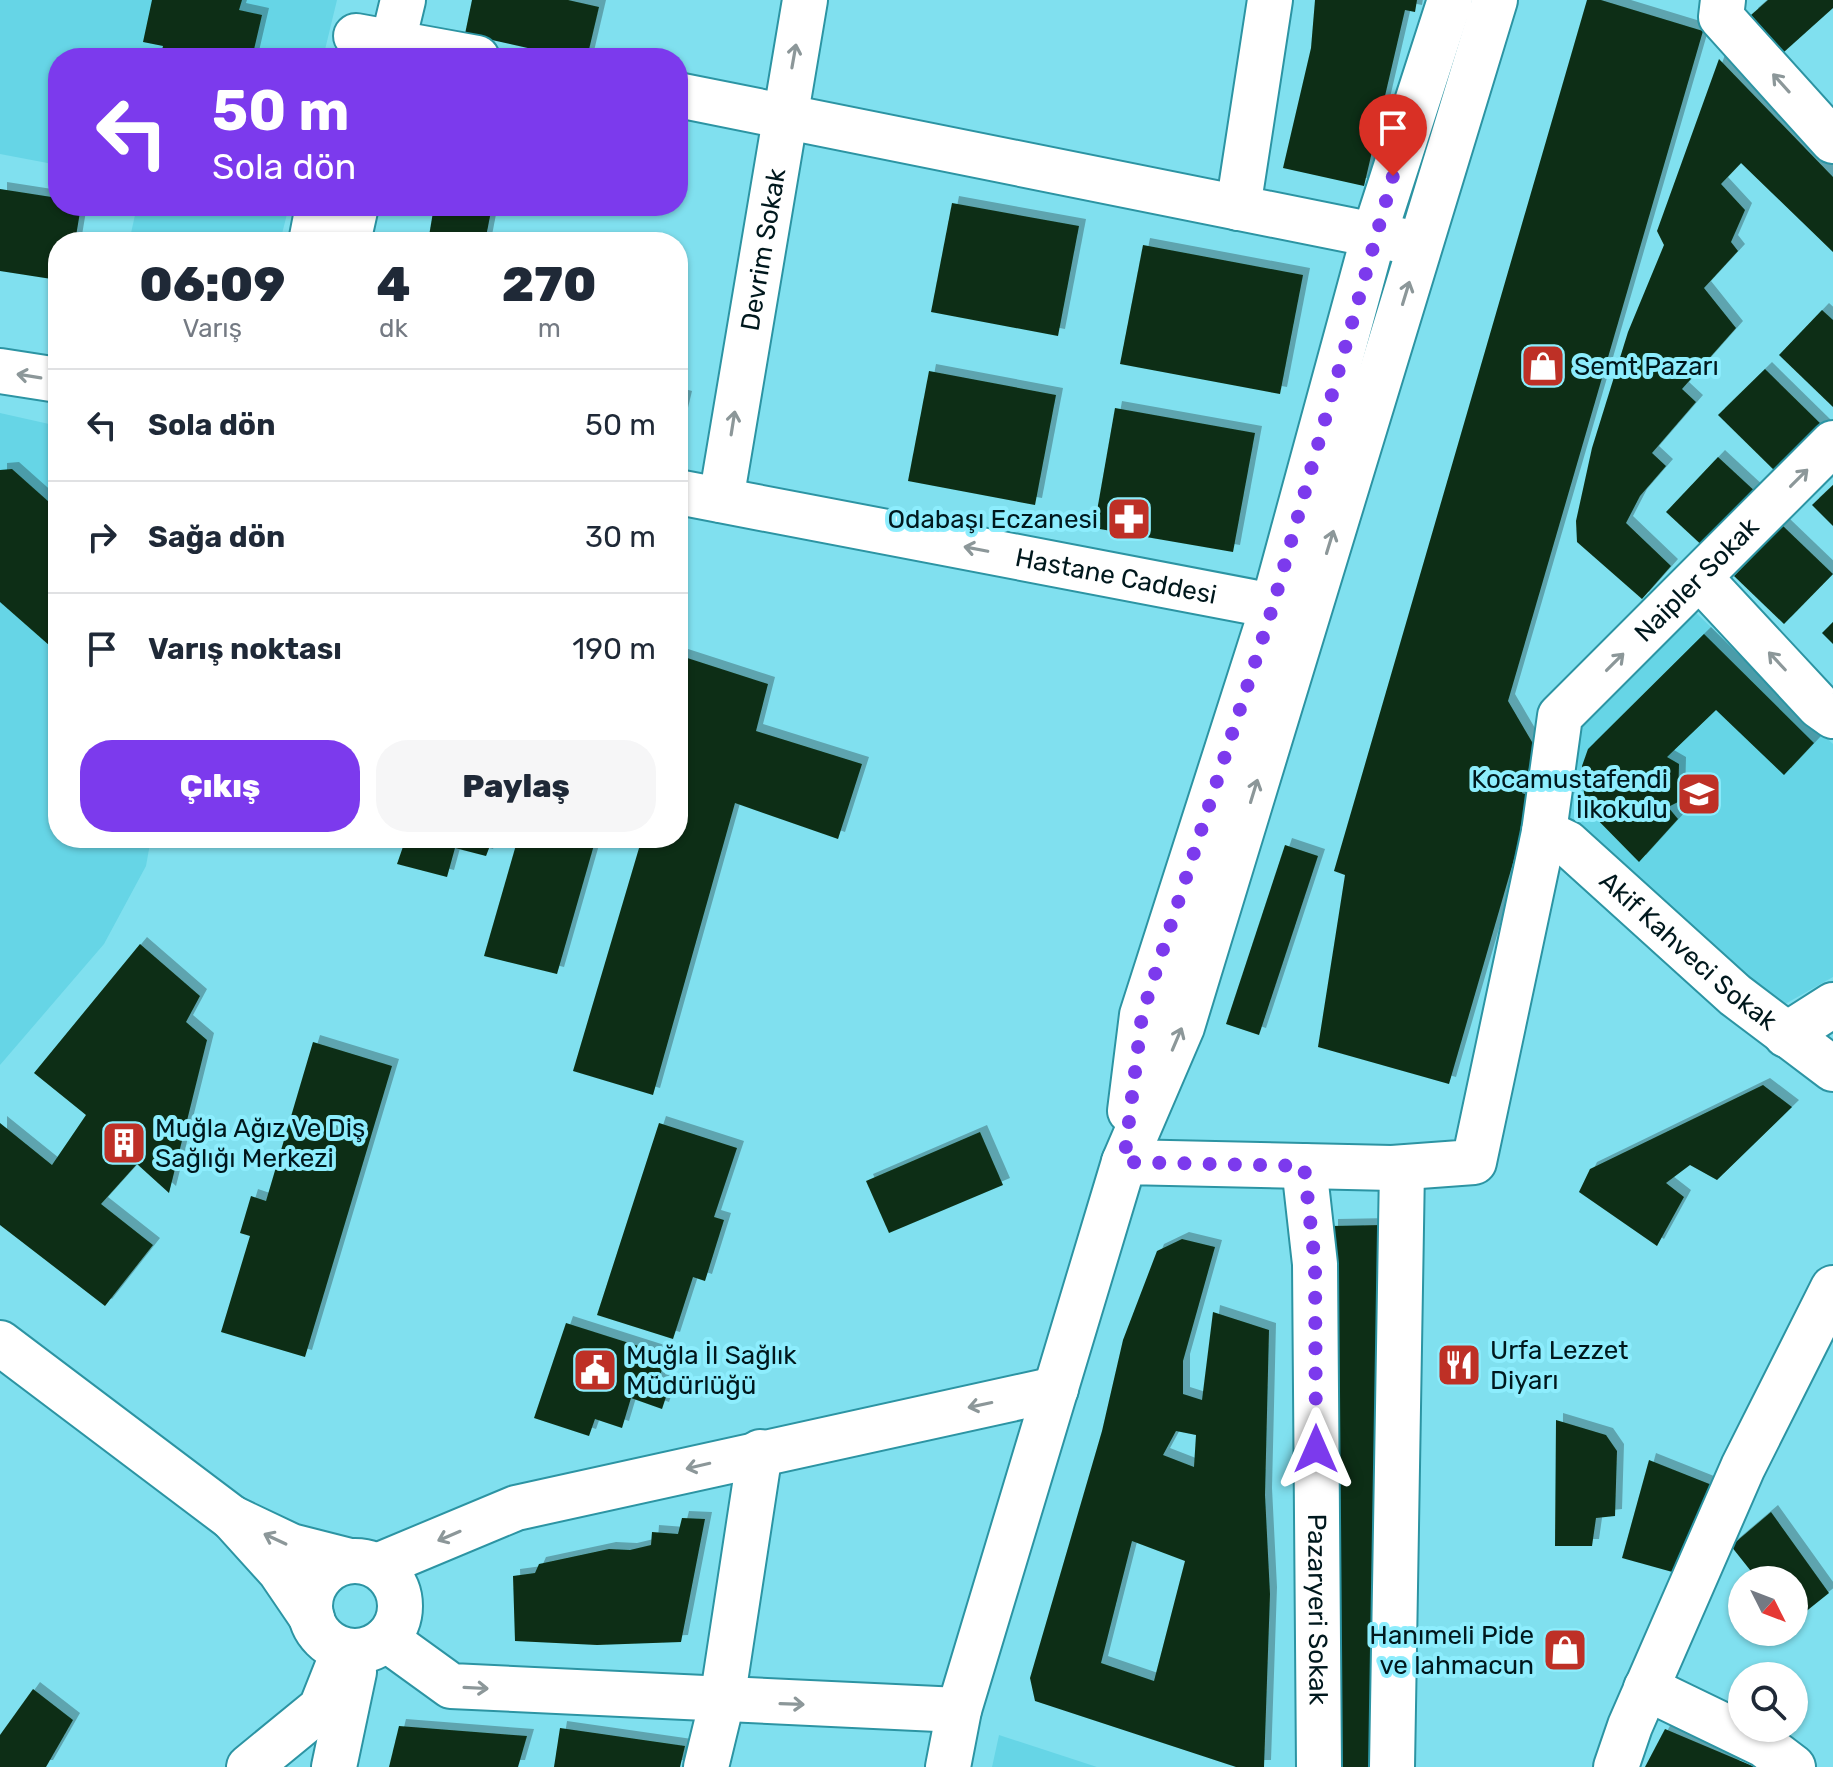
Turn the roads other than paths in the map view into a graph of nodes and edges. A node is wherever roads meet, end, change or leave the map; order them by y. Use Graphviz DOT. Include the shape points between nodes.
graph roads {
  1 [pos="403,0"];
  2 [pos="805,0"];
  3 [pos="1270,0"];
  4 [pos="1450,0"];
  5 [pos="1495,0"];
  6 [pos="1723,0"];
  7 [pos="370,39"];
  8 [pos="421,48"];
  9 [pos="688,97"];
  10 [pos="784,114"];
  11 [pos="1833,141"];
  12 [pos="1238,208"];
  13 [pos="1374,235"];
  14 [pos="1420,245"];
  15 [pos="0,371"];
  16 [pos="48,378"];
  17 [pos="1833,443"];
  18 [pos="688,494"];
  19 [pos="721,500"];
  20 [pos="1700,578"];
  21 [pos="1273,606"];
  22 [pos="1833,716"];
  23 [pos="1544,832"];
  24 [pos="1833,1005"];
  25 [pos="1786,1035"];
  26 [pos="1833,1069"];
  27 [pos="1124,1162"];
  28 [pos="1304,1166"];
  29 [pos="1402,1168"];
  30 [pos="1828,1316"];
  31 [pos="0,1343"];
  32 [pos="1056,1389"];
  33 [pos="760,1452"];
  34 [pos="232,1518"];
  35 [pos="363,1564"];
  36 [pos="312,1618"];
  37 [pos="363,1647"];
  38 [pos="1646,1688"];
  39 [pos="722,1701"];
  40 [pos="959,1710"];
  41 [pos="249,1767"];
  42 [pos="334,1767"];
  43 [pos="706,1767"];
  44 [pos="948,1767"];
  45 [pos="1319,1767"];
  46 [pos="1392,1767"];
  47 [pos="1616,1767"];
  48 [pos="1793,1767"];
  1 -- 7 [label="street"];
  10 -- 2 [label="street, Devrim Sokak, one-way"];
  3 -- 12 [label="street"];
  4 -- 13 [label="street"];
  5 -- 14 [label="street"];
  11 -- 6 [label="street, one-way" via="1721,17"];
  7 -- 8 [label="street"];
  9 -- 10 [label="street"];
  10 -- 12 [label="street"];
  19 -- 10 [label="street, Devrim Sokak, one-way"];
  12 -- 13 [label="street"];
  13 -- 14 [label="street"];
  13 -- 21 [label="street"];
  27 -- 14 [label="street, one-way" via="1182,1027"];
  16 -- 15 [label="street, one-way"];
  20 -- 17 [label="street, Naipler Sokak, one-way"];
  18 -- 19 [label="street, Hastane Caddesi"];
  21 -- 19 [label="street, Hastane Caddesi, one-way"];
  22 -- 20 [label="street, one-way"];
  23 -- 20 [label="street, Naipler Sokak, one-way" via="1560,716"];
  21 -- 27 [label="street" via="1142,1015"];
  23 -- 25 [label="street, Akif Kahveci Sokak" via="1567,843"];
  23 -- 29 [label="street" via="1474,1162"];
  24 -- 25 [label="street"];
  25 -- 26 [label="street, Akif Kahveci Sokak"];
  27 -- 28 [label="street"];
  27 -- 32 [label="street"];
  28 -- 29 [label="street"];
  28 -- 45 [label="street, Pazaryeri Sokak" via="1315,1264"];
  29 -- 46 [label="street"];
  30 -- 38 [label="street" via="1743,1467"];
  31 -- 34 [label="street"];
  32 -- 33 [label="street, one-way"];
  32 -- 40 [label="street"];
  33 -- 35 [label="street, one-way" via="516,1508"];
  33 -- 39 [label="street"];
  35 -- 34 [label="street, one-way" via="291,1546"];
  34 -- 36 [label="street" via="280,1571"];
  35 -- 36 [label="street" via="322,1575 314,1588"];
  35 -- 37 [label="street" via="396,1587 400,1615"];
  36 -- 37 [label="street" via="330,1643"];
  37 -- 39 [label="street, one-way" via="451,1686"];
  37 -- 41 [label="street" via="321,1708"];
  37 -- 42 [label="street"];
  38 -- 47 [label="street"];
  38 -- 48 [label="street" via="1764,1745"];
  39 -- 40 [label="street, one-way"];
  39 -- 43 [label="street"];
  40 -- 44 [label="street"];
}
